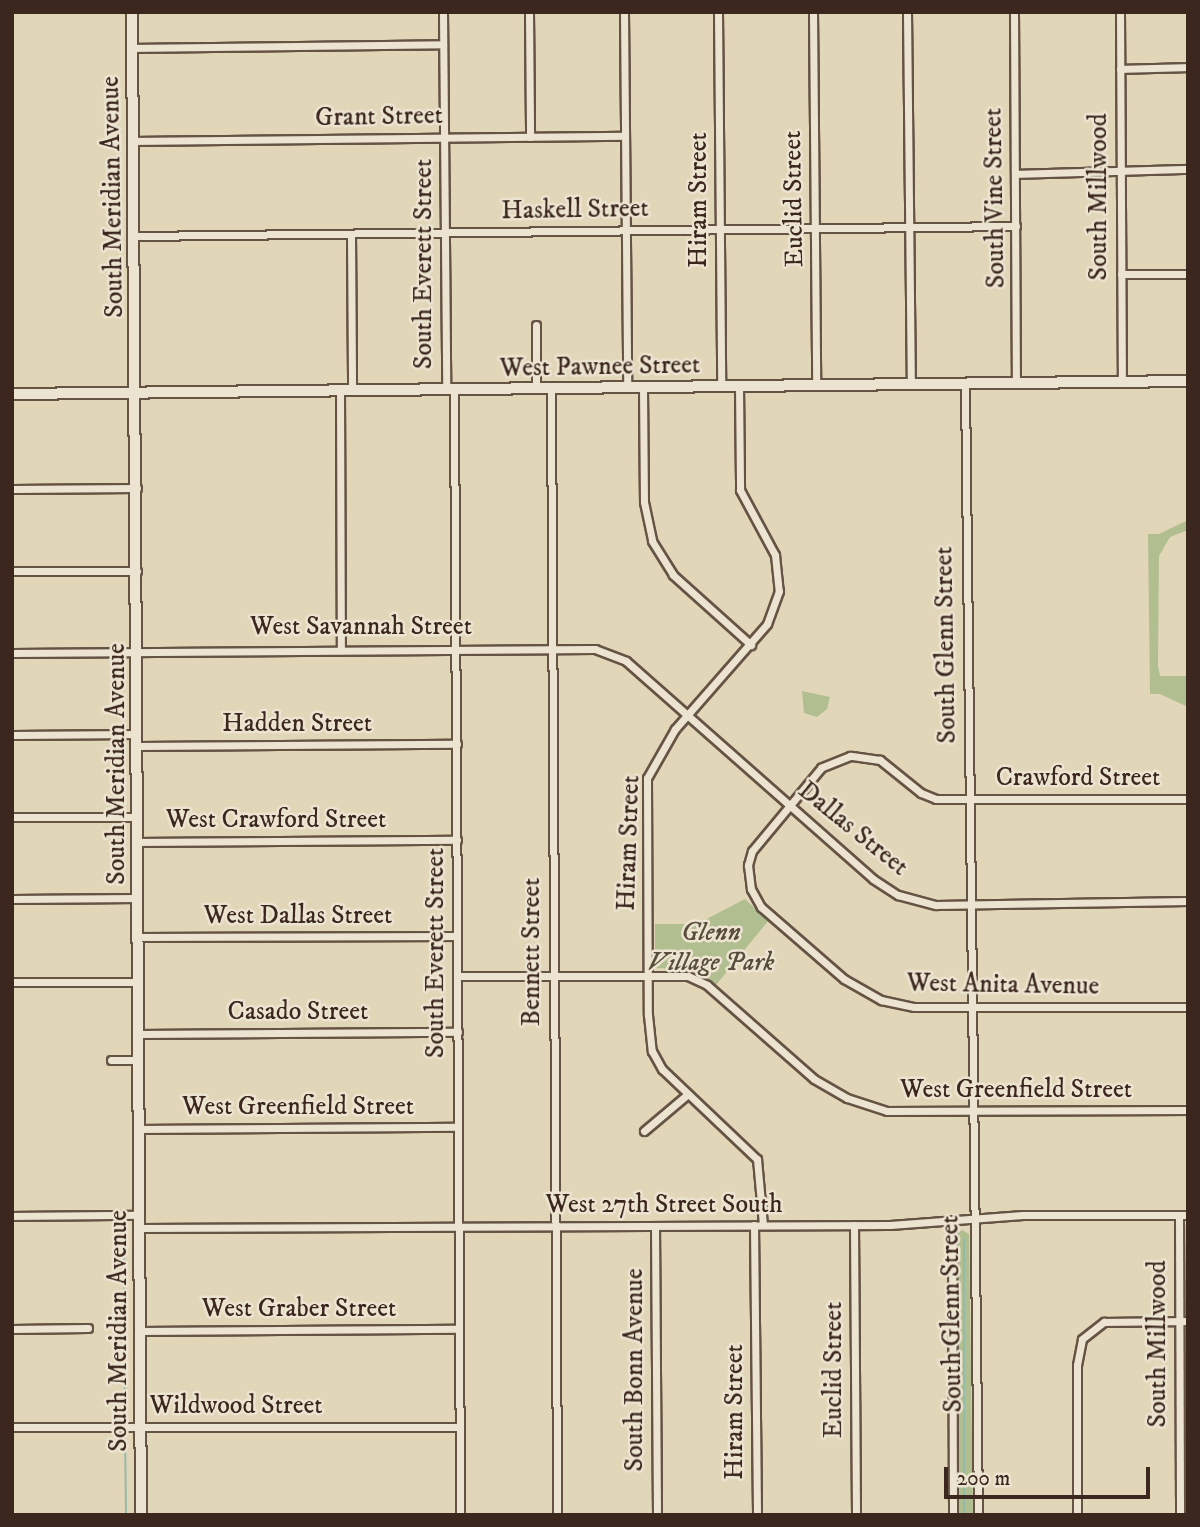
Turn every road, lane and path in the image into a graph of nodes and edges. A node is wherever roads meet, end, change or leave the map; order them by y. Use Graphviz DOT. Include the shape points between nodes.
graph roads {
  1 [pos="132,12"];
  2 [pos="443,12"];
  3 [pos="529,12"];
  4 [pos="624,12"];
  5 [pos="718,12"];
  6 [pos="813,12"];
  7 [pos="907,12"];
  8 [pos="1014,12"];
  9 [pos="1120,12"];
  10 [pos="443,44"];
  11 [pos="132,48"];
  12 [pos="1188,67"];
  13 [pos="1120,69"];
  14 [pos="624,136"];
  15 [pos="530,137"];
  16 [pos="444,138"];
  17 [pos="134,141"];
  18 [pos="1188,169"];
  19 [pos="1120,171"];
  20 [pos="1016,174"];
  21 [pos="1016,226"];
  22 [pos="909,227"];
  23 [pos="816,228"];
  24 [pos="720,229"];
  25 [pos="625,231"];
  26 [pos="351,233"];
  27 [pos="445,233"];
  28 [pos="135,236"];
  29 [pos="1121,274"];
  30 [pos="1188,274"];
  31 [pos="536,325"];
  32 [pos="1188,381"];
  33 [pos="1122,382"];
  34 [pos="965,384"];
  35 [pos="1016,384"];
  36 [pos="911,385"];
  37 [pos="739,386"];
  38 [pos="817,386"];
  39 [pos="643,387"];
  40 [pos="721,387"];
  41 [pos="627,388"];
  42 [pos="536,389"];
  43 [pos="551,389"];
  44 [pos="450,390"];
  45 [pos="340,391"];
  46 [pos="352,391"];
  47 [pos="137,392"];
  48 [pos="12,394"];
  49 [pos="137,488"];
  50 [pos="12,489"];
  51 [pos="12,571"];
  52 [pos="137,571"];
  53 [pos="751,645"];
  54 [pos="552,647"];
  55 [pos="341,648"];
  56 [pos="455,648"];
  57 [pos="137,652"];
  58 [pos="12,653"];
  59 [pos="688,715"];
  60 [pos="137,734"];
  61 [pos="12,735"];
  62 [pos="457,744"];
  63 [pos="138,746"];
  64 [pos="1188,799"];
  65 [pos="969,800"];
  66 [pos="789,805"];
  67 [pos="12,817"];
  68 [pos="138,817"];
  69 [pos="457,840"];
  70 [pos="138,842"];
  71 [pos="138,898"];
  72 [pos="12,899"];
  73 [pos="1188,901"];
  74 [pos="969,904"];
  75 [pos="457,936"];
  76 [pos="139,937"];
  77 [pos="648,975"];
  78 [pos="458,976"];
  79 [pos="553,976"];
  80 [pos="12,982"];
  81 [pos="138,982"];
  82 [pos="1188,1007"];
  83 [pos="970,1008"];
  84 [pos="458,1032"];
  85 [pos="139,1034"];
  86 [pos="111,1060"];
  87 [pos="139,1060"];
  88 [pos="688,1094"];
  89 [pos="1188,1110"];
  90 [pos="970,1112"];
  91 [pos="458,1127"];
  92 [pos="139,1129"];
  93 [pos="644,1131"];
  94 [pos="1179,1214"];
  95 [pos="1188,1214"];
  96 [pos="139,1215"];
  97 [pos="12,1216"];
  98 [pos="971,1217"];
  99 [pos="952,1220"];
  100 [pos="759,1225"];
  101 [pos="854,1225"];
  102 [pos="555,1226"];
  103 [pos="655,1226"];
  104 [pos="459,1227"];
  105 [pos="139,1228"];
  106 [pos="1183,1321"];
  107 [pos="88,1328"];
  108 [pos="12,1329"];
  109 [pos="459,1329"];
  110 [pos="140,1331"];
  111 [pos="12,1427"];
  112 [pos="141,1427"];
  113 [pos="459,1427"];
  114 [pos="141,1515"];
  115 [pos="460,1515"];
  116 [pos="557,1515"];
  117 [pos="657,1515"];
  118 [pos="757,1515"];
  119 [pos="856,1515"];
  120 [pos="953,1515"];
  121 [pos="978,1515"];
  122 [pos="1077,1515"];
  123 [pos="1180,1515"];
  1 -- 11 [label="main road, South Meridian Avenue"];
  2 -- 10 [label="street, South Everett Street"];
  3 -- 15 [label="street"];
  4 -- 14 [label="street"];
  5 -- 24 [label="street, Hiram Street"];
  6 -- 23 [label="street, Euclid Street"];
  7 -- 22 [label="street"];
  8 -- 20 [label="street, South Vine Street"];
  9 -- 13 [label="street, South Millwood"];
  10 -- 11 [label="street"];
  10 -- 16 [label="street, South Everett Street"];
  11 -- 17 [label="main road, South Meridian Avenue"];
  12 -- 13 [label="street"];
  13 -- 19 [label="street, South Millwood"];
  14 -- 15 [label="street, Grant Street"];
  14 -- 25 [label="street"];
  15 -- 16 [label="street, Grant Street"];
  16 -- 17 [label="street, Grant Street"];
  16 -- 27 [label="street, South Everett Street"];
  17 -- 28 [label="main road, South Meridian Avenue"];
  18 -- 19 [label="street"];
  19 -- 20 [label="street"];
  19 -- 29 [label="street, South Millwood"];
  20 -- 21 [label="street, South Vine Street"];
  21 -- 22 [label="street, Haskell Street"];
  21 -- 35 [label="street, South Vine Street"];
  22 -- 23 [label="street, Haskell Street"];
  22 -- 36 [label="street"];
  23 -- 24 [label="street, Haskell Street"];
  23 -- 38 [label="street, Euclid Street"];
  24 -- 25 [label="street, Haskell Street"];
  24 -- 40 [label="street, Hiram Street"];
  25 -- 27 [label="street, Haskell Street"];
  25 -- 41 [label="street"];
  26 -- 27 [label="street, Haskell Street"];
  26 -- 28 [label="street, Haskell Street"];
  26 -- 46 [label="street"];
  27 -- 44 [label="street, South Everett Street"];
  28 -- 47 [label="main road, South Meridian Avenue"];
  29 -- 30 [label="street"];
  29 -- 33 [label="street, South Millwood"];
  31 -- 42 [label="street"];
  32 -- 33 [label="main road, West Pawnee Street"];
  33 -- 35 [label="main road, West Pawnee Street"];
  34 -- 35 [label="main road, West Pawnee Street"];
  34 -- 36 [label="main road, West Pawnee Street"];
  34 -- 65 [label="street, South Glenn Street"];
  36 -- 38 [label="main road, West Pawnee Street"];
  37 -- 38 [label="main road, West Pawnee Street"];
  37 -- 40 [label="main road, West Pawnee Street"];
  37 -- 53 [label="street, Hiram Street" via="740,490 775,555 780,580 771,617"];
  39 -- 40 [label="main road, West Pawnee Street"];
  39 -- 41 [label="main road, West Pawnee Street"];
  39 -- 53 [label="street" via="644,502 652,541 673,575"];
  41 -- 43 [label="main road, West Pawnee Street"];
  42 -- 43 [label="main road, West Pawnee Street"];
  42 -- 44 [label="main road, West Pawnee Street"];
  43 -- 54 [label="street, Bennett Street"];
  44 -- 46 [label="main road, West Pawnee Street"];
  44 -- 56 [label="street, South Everett Street"];
  45 -- 46 [label="main road, West Pawnee Street"];
  45 -- 47 [label="main road, West Pawnee Street"];
  45 -- 55 [label="street"];
  47 -- 48 [label="main road, West Pawnee Street"];
  47 -- 49 [label="main road, South Meridian Avenue"];
  49 -- 50 [label="street"];
  49 -- 52 [label="main road, South Meridian Avenue"];
  51 -- 52 [label="street"];
  52 -- 57 [label="main road, South Meridian Avenue"];
  53 -- 59 [label="street, Hiram Street"];
  54 -- 56 [label="street, West Savannah Street"];
  54 -- 59 [label="street, West Savannah Street" via="585,647 619,657"];
  54 -- 79 [label="street, Bennett Street"];
  55 -- 56 [label="street, West Savannah Street"];
  55 -- 57 [label="street, West Savannah Street"];
  56 -- 62 [label="street, South Everett Street"];
  57 -- 58 [label="street, West Savannah Street"];
  57 -- 60 [label="main road, South Meridian Avenue"];
  59 -- 66 [label="street, Dallas Street"];
  59 -- 77 [label="street, Hiram Street" via="661,748 648,778"];
  60 -- 61 [label="street"];
  60 -- 63 [label="main road, South Meridian Avenue"];
  62 -- 63 [label="street, Hadden Street"];
  62 -- 69 [label="street, South Everett Street"];
  63 -- 68 [label="main road, South Meridian Avenue"];
  64 -- 65 [label="street, Crawford Street"];
  65 -- 66 [label="street" via="928,797 880,760 850,755 821,768"];
  65 -- 74 [label="street, South Glenn Street"];
  66 -- 74 [label="street, Dallas Street" via="888,890 925,903"];
  66 -- 83 [label="street, West Anita Avenue" via="749,857 751,889 761,908 870,995 914,1007"];
  67 -- 68 [label="street, West Crawford Street"];
  68 -- 70 [label="main road, South Meridian Avenue"];
  69 -- 70 [label="street, West Crawford Street"];
  69 -- 75 [label="street, South Everett Street"];
  70 -- 71 [label="main road, South Meridian Avenue"];
  71 -- 72 [label="street"];
  71 -- 76 [label="main road, South Meridian Avenue"];
  73 -- 74 [label="street, Dallas Street"];
  74 -- 83 [label="street, South Glenn Street"];
  75 -- 76 [label="street, West Dallas Street"];
  75 -- 78 [label="street, South Everett Street"];
  76 -- 81 [label="main road, South Meridian Avenue"];
  77 -- 79 [label="street, West Greenfield Street"];
  77 -- 88 [label="street, Hiram Street" via="652,1051 662,1069"];
  77 -- 90 [label="street, West Greenfield Street" via="688,976 707,985 814,1079 847,1098 887,1111"];
  78 -- 79 [label="street, West Greenfield Street"];
  78 -- 84 [label="street, South Everett Street"];
  79 -- 102 [label="street, Bennett Street"];
  80 -- 81 [label="street"];
  81 -- 85 [label="main road, South Meridian Avenue"];
  82 -- 83 [label="street, West Anita Avenue"];
  83 -- 90 [label="street, South Glenn Street"];
  84 -- 85 [label="street, Casado Street"];
  84 -- 91 [label="street, South Everett Street"];
  85 -- 87 [label="main road, South Meridian Avenue"];
  86 -- 87 [label="street"];
  87 -- 92 [label="main road, South Meridian Avenue"];
  88 -- 93 [label="street"];
  88 -- 100 [label="street, Hiram Street" via="757,1158"];
  89 -- 90 [label="street, West Greenfield Street"];
  90 -- 98 [label="street, South Glenn Street"];
  91 -- 92 [label="street, West Greenfield Street"];
  91 -- 104 [label="street, South Everett Street"];
  92 -- 96 [label="main road, South Meridian Avenue"];
  94 -- 95 [label="street, West 27th Street South"];
  94 -- 98 [label="street, West 27th Street South"];
  94 -- 106 [label="street, South Millwood"];
  96 -- 97 [label="street"];
  96 -- 105 [label="main road, South Meridian Avenue"];
  98 -- 99 [label="street, West 27th Street South"];
  98 -- 121 [label="street, South Glenn Street"];
  99 -- 101 [label="street, West 27th Street South"];
  99 -- 120 [label="street"];
  100 -- 101 [label="street, West 27th Street South"];
  100 -- 103 [label="street, West 27th Street South"];
  100 -- 118 [label="street, Hiram Street"];
  101 -- 119 [label="street, Euclid Street"];
  102 -- 103 [label="street, West 27th Street South"];
  102 -- 104 [label="street, West 27th Street South"];
  102 -- 116 [label="street, Bennett Street"];
  103 -- 117 [label="street, South Bonn Avenue"];
  104 -- 105 [label="street, West 27th Street South"];
  104 -- 109 [label="street, South Everett Street"];
  105 -- 110 [label="main road, South Meridian Avenue"];
  106 -- 122 [label="street" via="1112,1321 1089,1330 1077,1350"];
  106 -- 123 [label="street, South Millwood"];
  107 -- 108 [label="street"];
  109 -- 110 [label="street, West Graber Street"];
  109 -- 113 [label="street, South Everett Street"];
  110 -- 112 [label="main road, South Meridian Avenue"];
  111 -- 112 [label="street, Wildwood Street"];
  112 -- 113 [label="street, Wildwood Street"];
  112 -- 114 [label="main road, South Meridian Avenue"];
  113 -- 115 [label="street, South Everett Street"];
}
